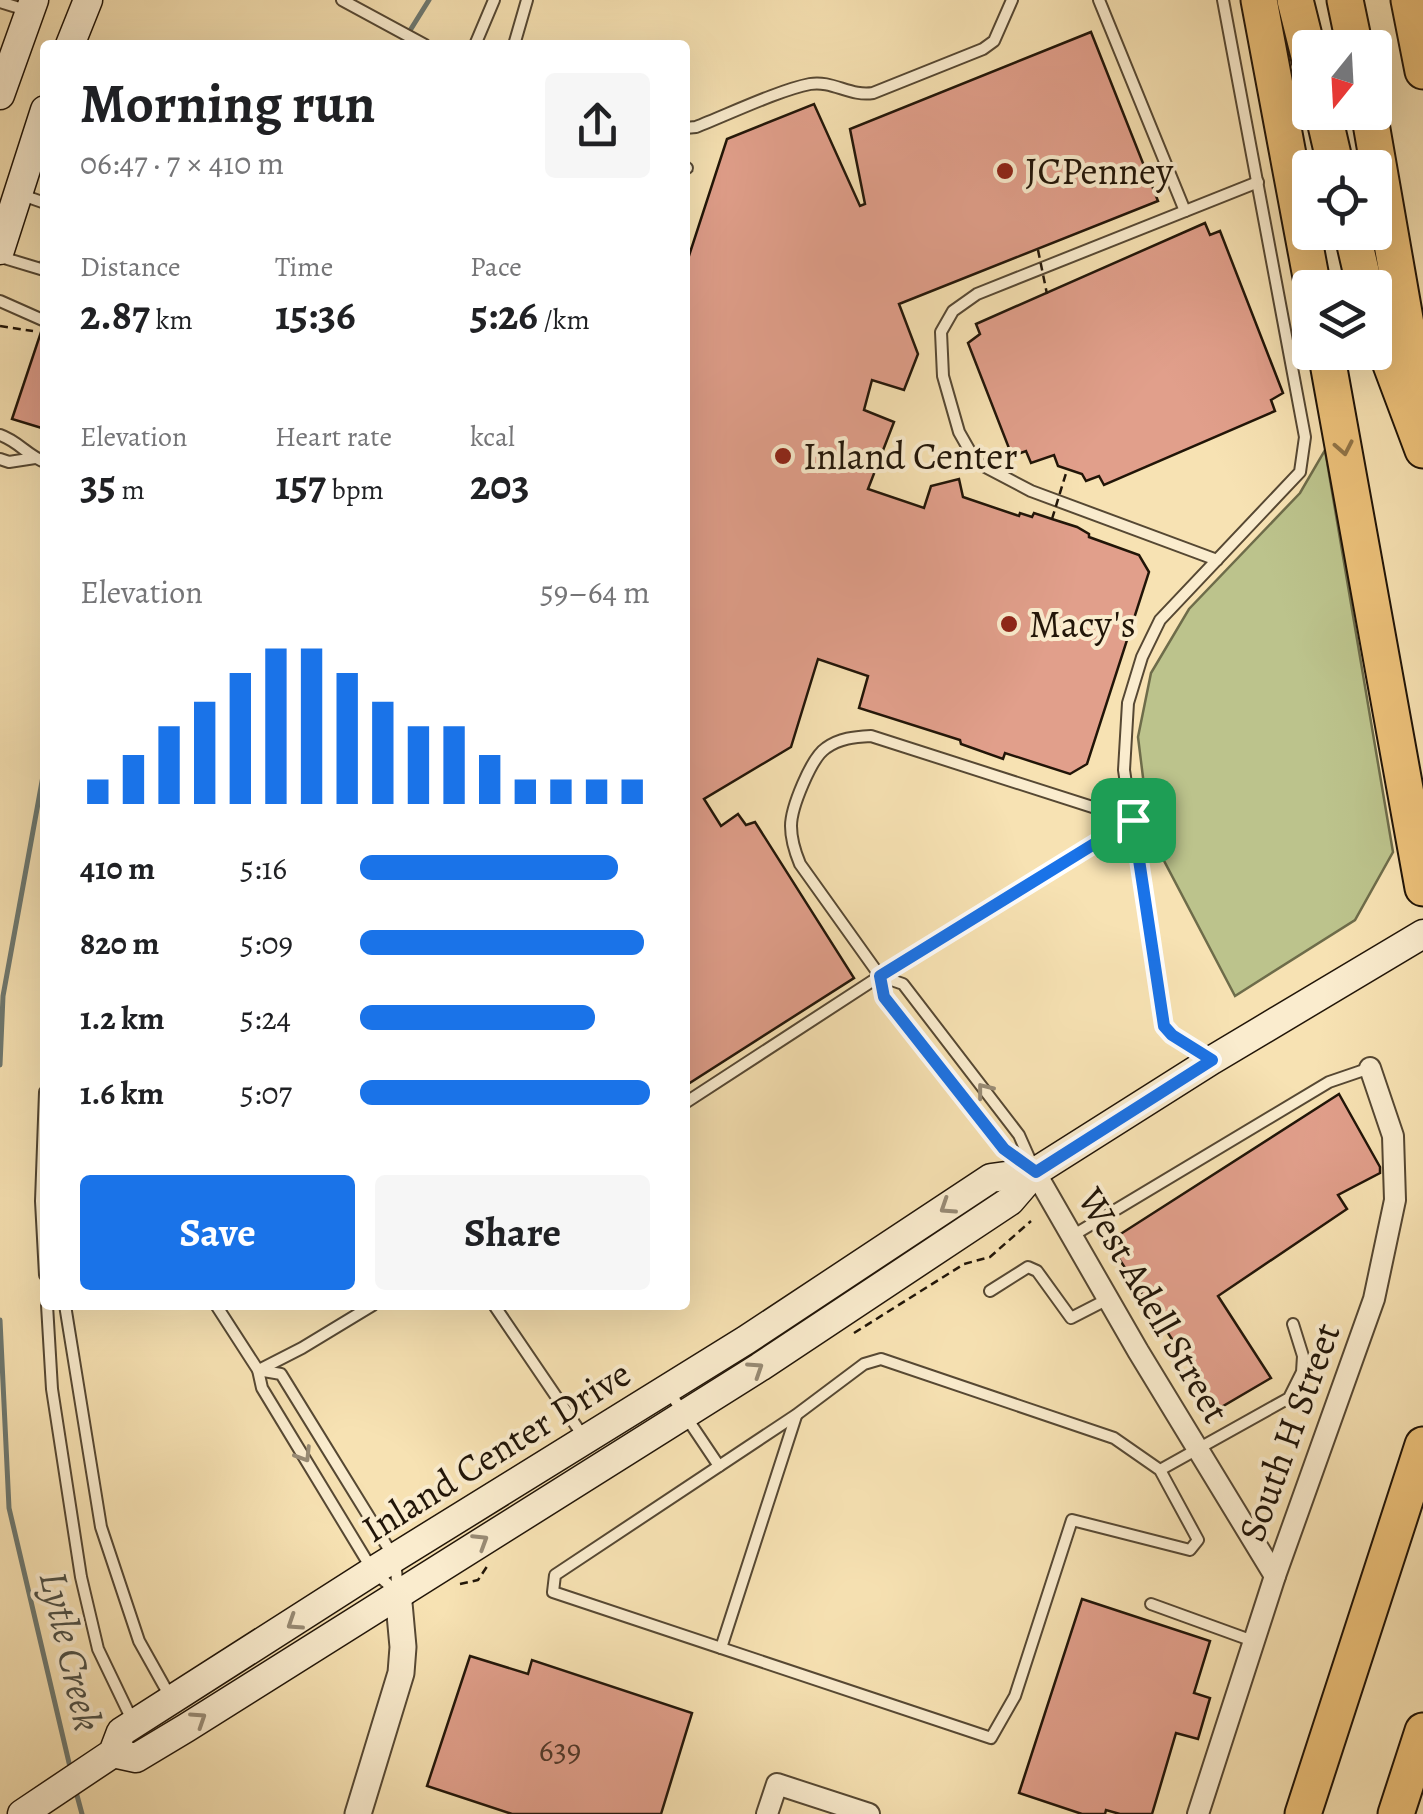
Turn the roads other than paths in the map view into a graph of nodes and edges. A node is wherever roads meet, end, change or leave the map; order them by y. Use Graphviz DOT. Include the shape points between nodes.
graph roads {
  1 [pos="88,0"];
  2 [pos="342,0"];
  3 [pos="494,0"];
  4 [pos="527,0"];
  5 [pos="1012,0"];
  6 [pos="1099,0"];
  7 [pos="1223,0"];
  8 [pos="1259,0"];
  9 [pos="1295,0"];
  10 [pos="1345,0"];
  11 [pos="1409,0"];
  12 [pos="17,4"];
  13 [pos="0,16"];
  14 [pos="1302,30"];
  15 [pos="1351,30"];
  16 [pos="72,40"];
  17 [pos="416,40"];
  18 [pos="477,40"];
  19 [pos="515,40"];
  20 [pos="6,56"];
  21 [pos="1423,71"];
  22 [pos="0,95"];
  23 [pos="40,125"];
  24 [pos="690,128"];
  25 [pos="1371,130"];
  26 [pos="1258,182"];
  27 [pos="17,194"];
  28 [pos="40,201"];
  29 [pos="1185,211"];
  30 [pos="0,253"];
  31 [pos="40,268"];
  32 [pos="1311,270"];
  33 [pos="0,301"];
  34 [pos="40,319"];
  35 [pos="1392,367"];
  36 [pos="1329,370"];
  37 [pos="1423,422"];
  38 [pos="0,435"];
  39 [pos="1423,450"];
  40 [pos="0,459"];
  41 [pos="40,460"];
  42 [pos="1217,560"];
  43 [pos="1133,820"];
  44 [pos="1423,888"];
  45 [pos="1423,934"];
  46 [pos="880,976"];
  47 [pos="1212,1060"];
  48 [pos="1370,1068"];
  49 [pos="690,1100"];
  50 [pos="1036,1172"];
  51 [pos="1072,1236"];
  52 [pos="990,1291"];
  53 [pos="1108,1299"];
  54 [pos="47,1310"];
  55 [pos="65,1310"];
  56 [pos="219,1310"];
  57 [pos="365,1310"];
  58 [pos="497,1310"];
  59 [pos="1294,1324"];
  60 [pos="258,1370"];
  61 [pos="667,1390"];
  62 [pos="684,1415"];
  63 [pos="796,1415"];
  64 [pos="586,1441"];
  65 [pos="1423,1445"];
  66 [pos="1197,1448"];
  67 [pos="719,1466"];
  68 [pos="1160,1470"];
  69 [pos="1423,1482"];
  70 [pos="384,1564"];
  71 [pos="1275,1576"];
  72 [pos="398,1592"];
  73 [pos="1151,1604"];
  74 [pos="1254,1641"];
  75 [pos="721,1648"];
  76 [pos="172,1700"];
  77 [pos="134,1724"];
  78 [pos="1423,1731"];
  79 [pos="113,1753"];
  80 [pos="22,1814"];
  81 [pos="358,1814"];
  82 [pos="767,1814"];
  83 [pos="869,1814"];
  84 [pos="1198,1814"];
  85 [pos="1303,1814"];
  86 [pos="1328,1814"];
  87 [pos="1396,1814"];
  1 -- 16 [label="main road"];
  2 -- 17 [label="lane"];
  3 -- 18 [label="lane"];
  4 -- 19 [label="lane"];
  5 -- 24 [label="lane" via="984,49 873,93 809,84"];
  6 -- 29 [label="lane"];
  7 -- 26 [label="lane"];
  8 -- 32 [label="highway"];
  9 -- 14 [label="highway"];
  10 -- 15 [label="highway"];
  11 -- 21 [label="highway"];
  12 -- 13 [label="lane"];
  12 -- 20 [label="main road"];
  20 -- 22 [label="main road"];
  23 -- 27 [label="main road"];
  25 -- 37 [label="highway"];
  26 -- 29 [label="lane"];
  26 -- 42 [label="lane" via="1305,437 1300,472"];
  27 -- 28 [label="lane"];
  27 -- 30 [label="main road"];
  29 -- 42 [label="lane" via="977,294 952,311 941,332 943,376 976,462 1031,491"];
  30 -- 31 [label="lane"];
  33 -- 34 [label="lane"];
  35 -- 39 [label="highway"];
  36 -- 44 [label="highway, one-way"];
  38 -- 41 [label="lane"];
  40 -- 41 [label="lane"];
  42 -- 43 [label="lane" via="1160,620 1142,657 1125,738"];
  43 -- 46 [label="lane"];
  43 -- 46 [label="lane" via="871,736 822,750 790,823 793,846"];
  43 -- 47 [label="lane" via="1164,1026"];
  45 -- 47 [label="main road, Inland Center Drive"];
  46 -- 49 [label="lane"];
  46 -- 50 [label="lane" via="884,997 1004,1149"];
  50 -- 46 [label="lane, one-way" via="1019,1135 903,984"];
  47 -- 50 [label="main road, Inland Center Drive"];
  48 -- 51 [label="lane" via="1328,1082"];
  48 -- 71 [label="street, South H Street" via="1393,1136 1395,1200 1374,1299"];
  50 -- 51 [label="street, West Adell Street"];
  50 -- 61 [label="main road, Inland Center Drive, one-way" via="991,1178"];
  62 -- 50 [label="main road, Inland Center Drive, one-way" via="1010,1202"];
  51 -- 53 [label="street, West Adell Street"];
  52 -- 53 [label="lane" via="1028,1268 1037,1270 1071,1318"];
  53 -- 66 [label="street, West Adell Street"];
  54 -- 77 [label="lane" via="52,1389 81,1577 98,1649"];
  55 -- 76 [label="lane" via="100,1527 139,1641"];
  56 -- 60 [label="lane"];
  57 -- 60 [label="lane"];
  58 -- 64 [label="lane"];
  59 -- 66 [label="lane" via="1302,1372 1289,1398"];
  60 -- 70 [label="lane, one-way" via="262,1388"];
  60 -- 70 [label="lane" via="281,1374"];
  61 -- 62 [label="lane"];
  61 -- 64 [label="main road, Inland Center Drive"];
  62 -- 67 [label="lane"];
  72 -- 62 [label="main road, Inland Center Drive, one-way"];
  63 -- 67 [label="lane"];
  63 -- 68 [label="lane" via="864,1364 881,1359 1114,1438"];
  63 -- 75 [label="lane"];
  64 -- 70 [label="main road, Inland Center Drive"];
  65 -- 85 [label="highway"];
  66 -- 68 [label="lane"];
  66 -- 71 [label="street, West Adell Street"];
  67 -- 75 [label="lane" via="554,1574 553,1592"];
  68 -- 75 [label="lane" via="1198,1540 1190,1550 1072,1520 1015,1696 991,1738"];
  69 -- 86 [label="highway"];
  70 -- 72 [label="lane"];
  70 -- 72 [label="lane"];
  70 -- 76 [label="main road, Inland Center Drive, one-way"];
  71 -- 74 [label="street, South H Street"];
  79 -- 72 [label="main road, Inland Center Drive, one-way" via="136,1758"];
  72 -- 81 [label="street" via="401,1674"];
  73 -- 74 [label="lane"];
  74 -- 84 [label="street, South H Street"];
  76 -- 77 [label="main road, Inland Center Drive"];
  77 -- 79 [label="main road, Inland Center Drive" via="122,1732"];
  78 -- 87 [label="highway"];
  79 -- 80 [label="main road, Inland Center Drive"];
  82 -- 83 [label="street" via="777,1784"];
}
